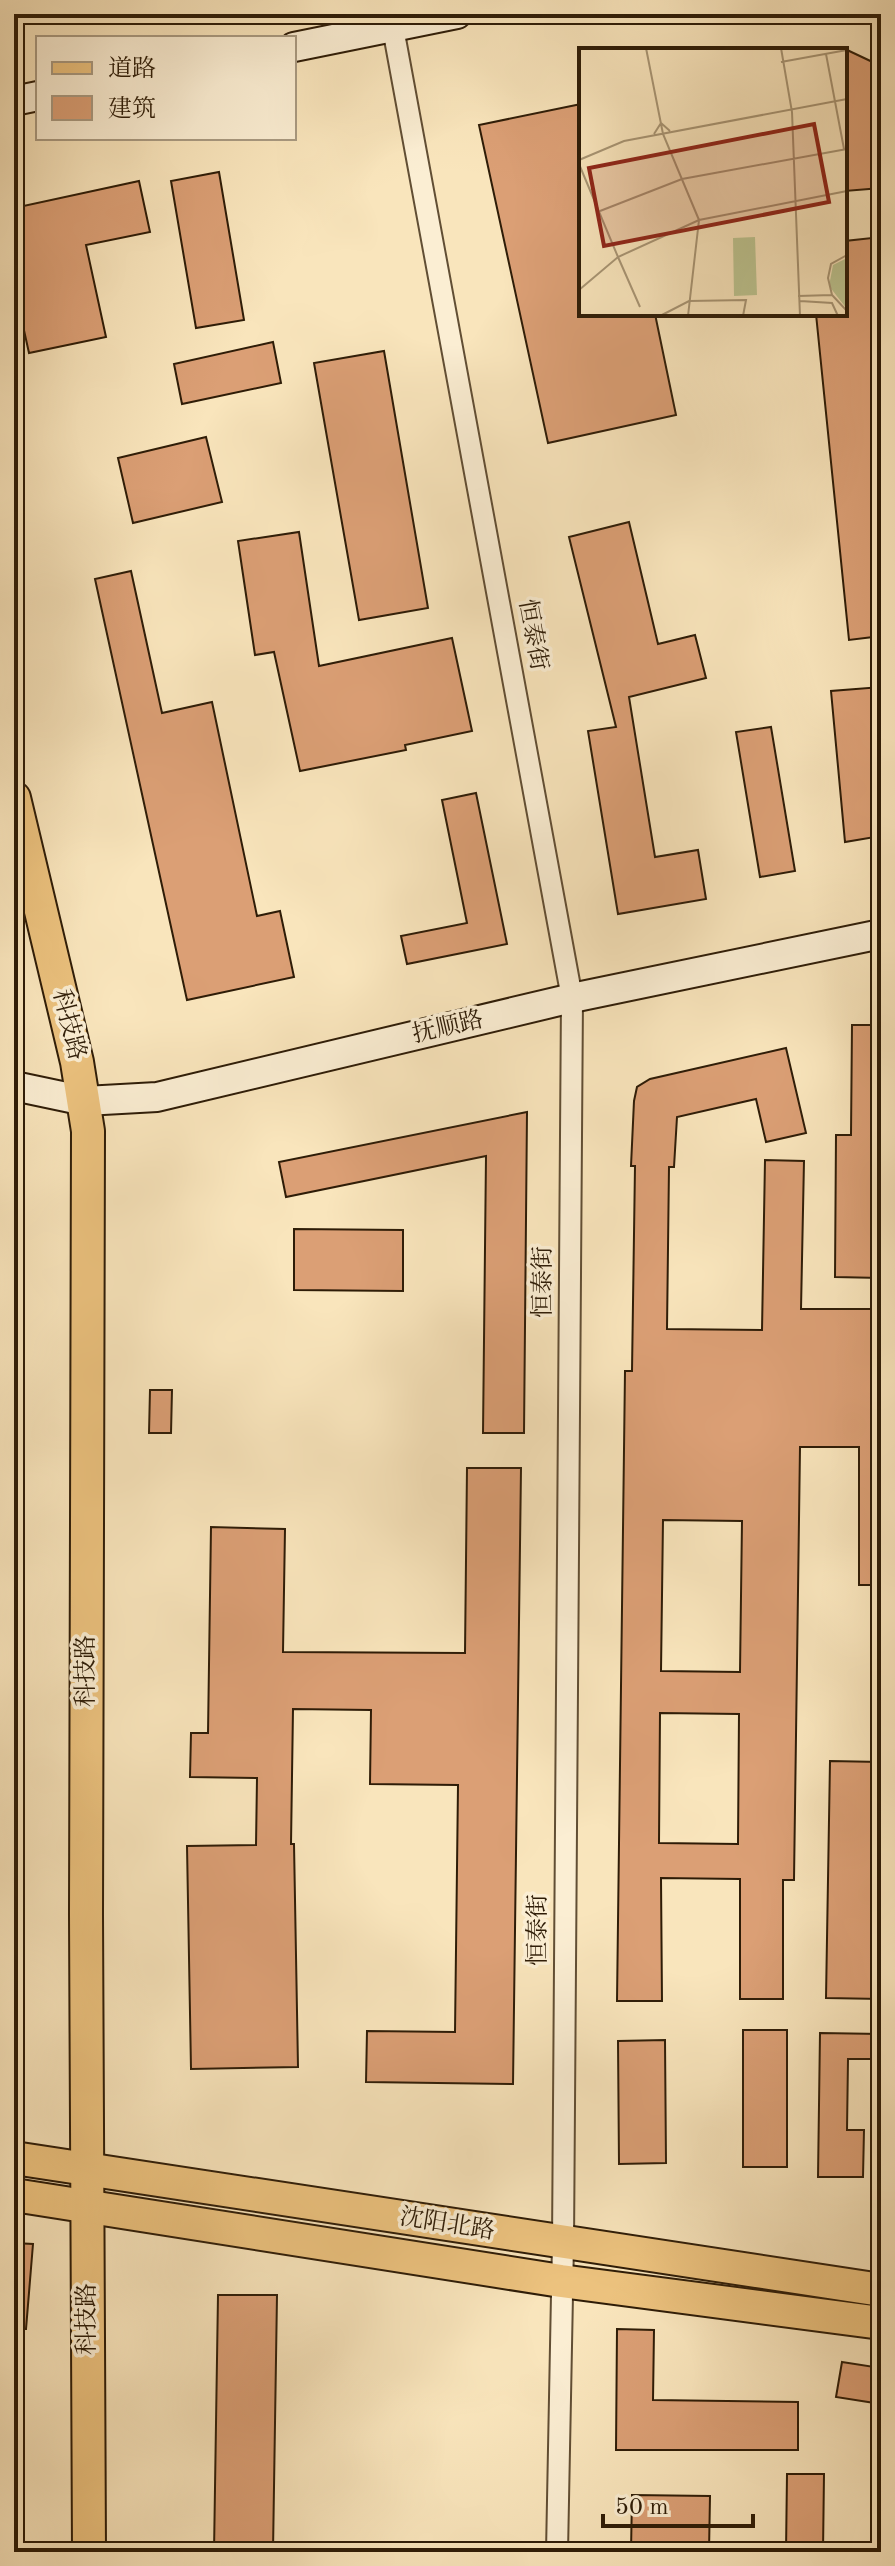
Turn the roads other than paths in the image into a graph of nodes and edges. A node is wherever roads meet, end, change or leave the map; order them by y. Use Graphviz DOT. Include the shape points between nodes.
graph roads {
  1 [pos="457,14"];
  2 [pos="393,28"];
  3 [pos="296,47"];
  4 [pos="36,96"];
  5 [pos="14,101"];
  6 [pos="14,798"];
  7 [pos="881,934"];
  8 [pos="572,998"];
  9 [pos="14,1086"];
  10 [pos="85,1101"];
  11 [pos="14,2158"];
  12 [pos="87,2168"];
  13 [pos="14,2195"];
  14 [pos="87,2206"];
  15 [pos="563,2243"];
  16 [pos="561,2281"];
  17 [pos="881,2290"];
  18 [pos="881,2323"];
  19 [pos="89,2552"];
  20 [pos="557,2552"];
  1 -- 2 [label="street"];
  2 -- 3 [label="street"];
  2 -- 8 [label="street, 恒泰街"];
  4 -- 5 [label="street"];
  6 -- 10 [label="main road, 科技路"];
  7 -- 8 [label="street, 抚顺路"];
  8 -- 10 [label="street, 抚顺路" via="157,1097"];
  8 -- 15 [label="street, 恒泰街"];
  9 -- 10 [label="street, 抚顺路"];
  10 -- 12 [label="main road, 科技路"];
  11 -- 12 [label="main road, 沈阳北路"];
  12 -- 14 [label="main road, 科技路"];
  12 -- 15 [label="main road, 沈阳北路"];
  13 -- 14 [label="main road, 沈阳北路"];
  14 -- 16 [label="main road, 沈阳北路"];
  14 -- 19 [label="main road, 科技路"];
  15 -- 16 [label="street, 恒泰街"];
  15 -- 17 [label="main road, 沈阳北路"];
  16 -- 18 [label="main road, 沈阳北路"];
  16 -- 20 [label="street, 恒泰街"];
}
